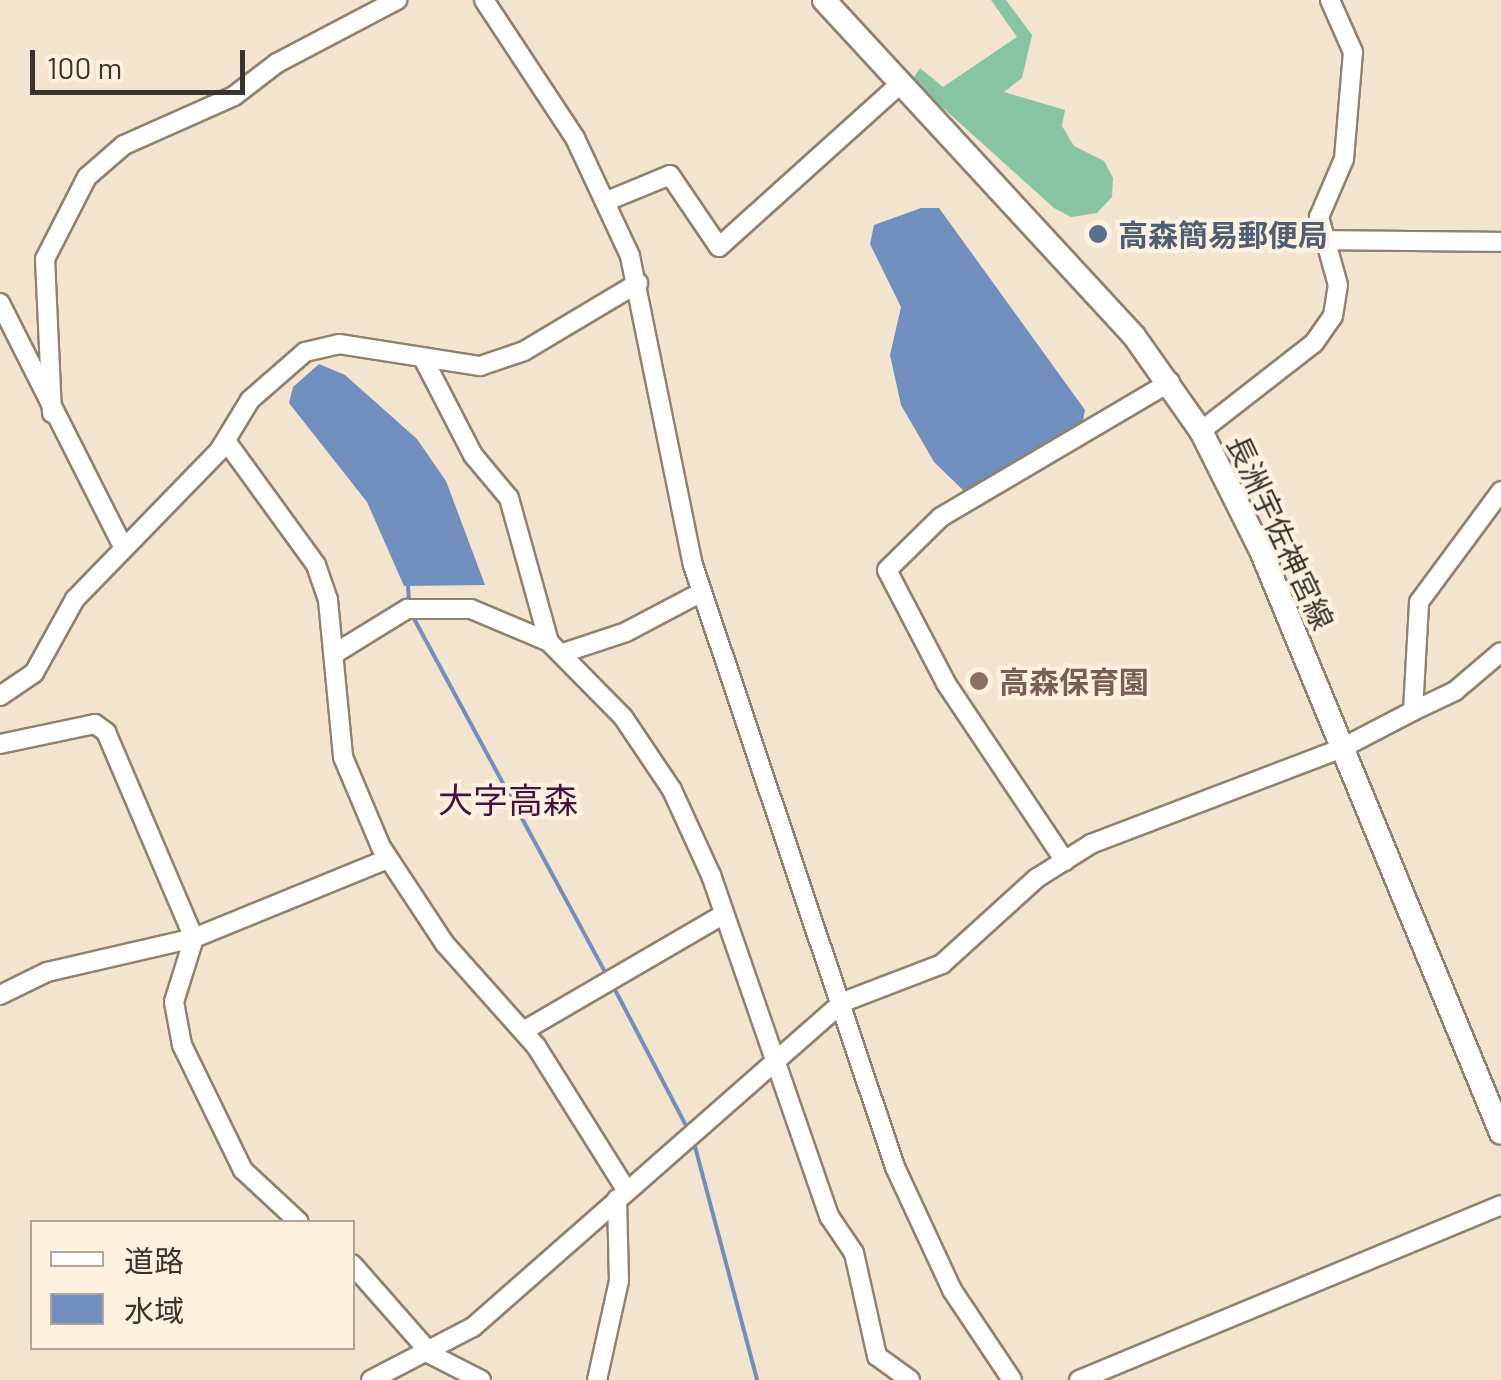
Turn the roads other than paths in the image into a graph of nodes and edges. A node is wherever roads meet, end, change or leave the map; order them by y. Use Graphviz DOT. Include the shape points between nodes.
graph roads {
  1 [pos="397,0"];
  2 [pos="484,0"];
  3 [pos="824,0"];
  4 [pos="1330,0"];
  5 [pos="900,84"];
  6 [pos="608,202"];
  7 [pos="1322,240"];
  8 [pos="1501,242"];
  9 [pos="638,283"];
  10 [pos="0,303"];
  11 [pos="424,360"];
  12 [pos="1170,382"];
  13 [pos="52,413"];
  14 [pos="1201,431"];
  15 [pos="226,442"];
  16 [pos="1501,491"];
  17 [pos="124,549"];
  18 [pos="702,592"];
  19 [pos="556,648"];
  20 [pos="1501,652"];
  21 [pos="334,654"];
  22 [pos="0,696"];
  23 [pos="1414,711"];
  24 [pos="0,744"];
  25 [pos="1342,748"];
  26 [pos="388,860"];
  27 [pos="1065,861"];
  28 [pos="724,914"];
  29 [pos="194,938"];
  30 [pos="0,995"];
  31 [pos="843,1002"];
  32 [pos="525,1030"];
  33 [pos="775,1058"];
  34 [pos="1501,1134"];
  35 [pos="622,1195"];
  36 [pos="1501,1205"];
  37 [pos="298,1220"];
  38 [pos="355,1267"];
  39 [pos="432,1355"];
  40 [pos="372,1380"];
  41 [pos="482,1380"];
  42 [pos="597,1380"];
  43 [pos="910,1380"];
  44 [pos="1012,1380"];
  45 [pos="1080,1380"];
  1 -- 13 [label="street" via="278,63 234,96 124,145 88,176 45,259"];
  2 -- 6 [label="street" via="561,114"];
  3 -- 5 [label="main road, 長洲宇佐神宮線"];
  4 -- 7 [label="street" via="1353,61 1344,159 1322,208"];
  5 -- 6 [label="street" via="719,247 670,174"];
  5 -- 12 [label="main road, 長洲宇佐神宮線"];
  6 -- 9 [label="street"];
  7 -- 8 [label="street"];
  7 -- 14 [label="street" via="1338,285 1325,332"];
  9 -- 11 [label="street" via="503,360 480,366"];
  9 -- 18 [label="street"];
  10 -- 13 [label="street"];
  11 -- 15 [label="street" via="339,344 304,352 250,400"];
  11 -- 19 [label="street" via="474,455 509,498"];
  12 -- 14 [label="main road, 長洲宇佐神宮線"];
  12 -- 27 [label="street" via="941,517 886,570 946,683"];
  13 -- 17 [label="street"];
  14 -- 25 [label="main road, 長洲宇佐神宮線" via="1243,508"];
  15 -- 17 [label="street"];
  15 -- 21 [label="street" via="316,565"];
  16 -- 23 [label="street" via="1419,602"];
  17 -- 22 [label="street" via="75,599 34,673"];
  18 -- 19 [label="street" via="626,632"];
  18 -- 31 [label="street"];
  19 -- 21 [label="street" via="485,612 420,606 387,617"];
  19 -- 28 [label="street" via="652,757"];
  20 -- 23 [label="street" via="1455,691"];
  21 -- 26 [label="street" via="343,757"];
  23 -- 25 [label="street"];
  24 -- 29 [label="street" via="96,724 106,732"];
  25 -- 27 [label="street" via="1186,802"];
  25 -- 34 [label="main road, 長洲宇佐神宮線"];
  26 -- 29 [label="street"];
  26 -- 32 [label="street" via="445,944"];
  27 -- 31 [label="street" via="942,964"];
  28 -- 32 [label="street"];
  28 -- 33 [label="street"];
  29 -- 30 [label="street" via="47,972"];
  29 -- 37 [label="street" via="174,1002 182,1044 243,1170"];
  31 -- 33 [label="street"];
  31 -- 44 [label="street" via="911,1210"];
  32 -- 35 [label="street"];
  33 -- 35 [label="street"];
  33 -- 43 [label="street" via="829,1216 854,1253 877,1356"];
  35 -- 39 [label="street"];
  35 -- 42 [label="street" via="619,1281"];
  36 -- 45 [label="street"];
  38 -- 39 [label="street"];
  39 -- 40 [label="street"];
  39 -- 41 [label="street"];
}
